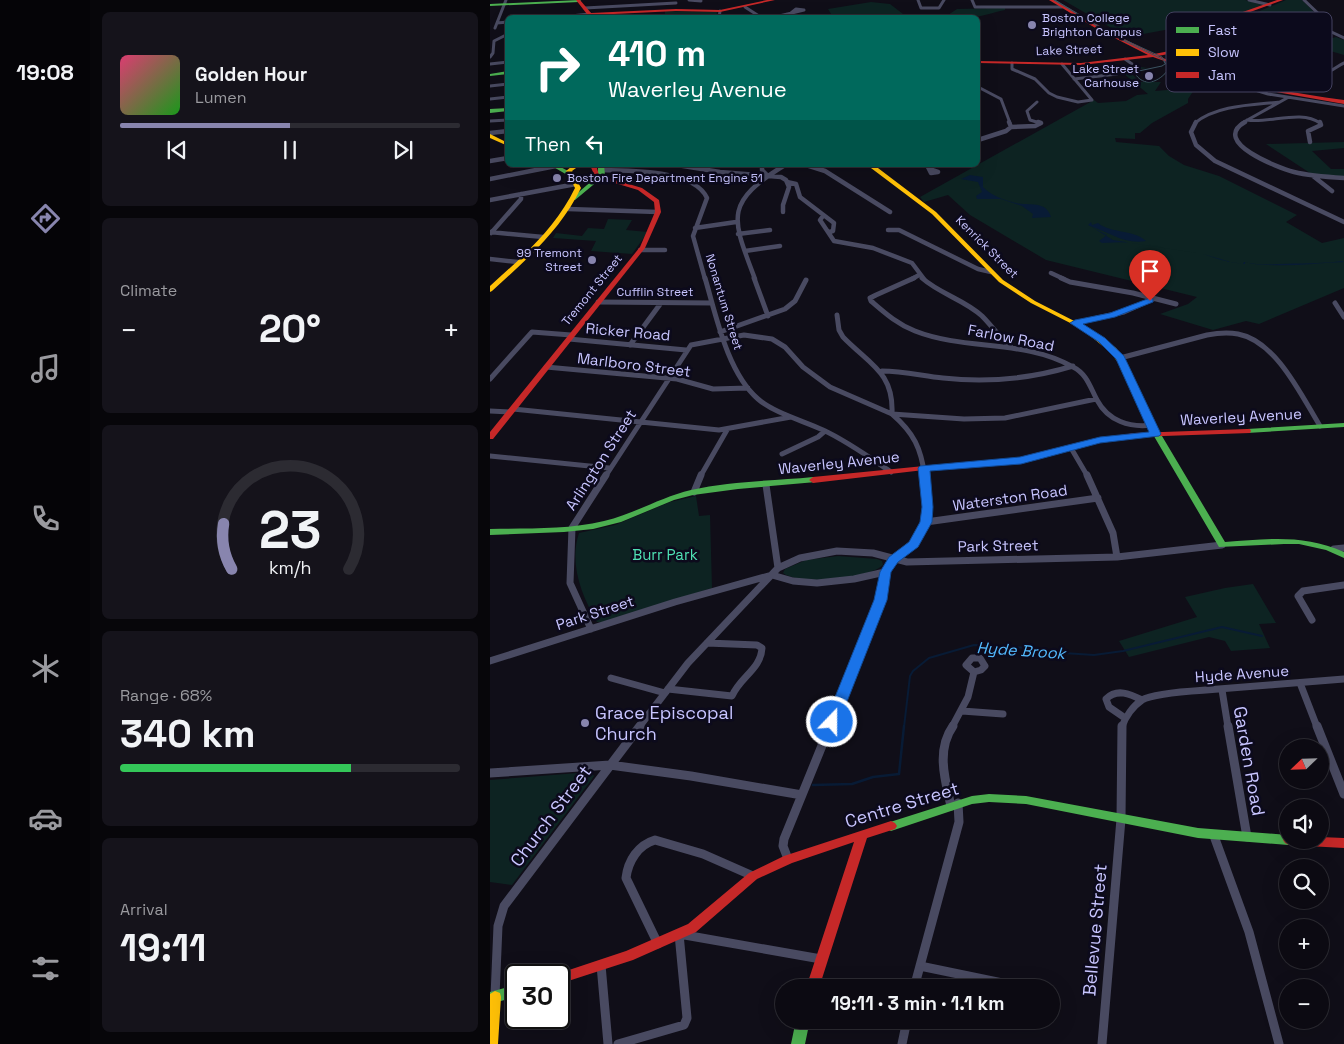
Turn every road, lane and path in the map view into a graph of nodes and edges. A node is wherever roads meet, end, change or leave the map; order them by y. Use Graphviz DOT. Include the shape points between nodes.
graph roads {
  1 [pos="689,0"];
  2 [pos="773,0"];
  3 [pos="918,0"];
  4 [pos="944,0"];
  5 [pos="972,0"];
  6 [pos="1249,0"];
  7 [pos="1304,0"];
  8 [pos="701,1"];
  9 [pos="504,2"];
  10 [pos="1057,2"];
  11 [pos="673,3"];
  12 [pos="1272,3"];
  13 [pos="490,5"];
  14 [pos="745,7"];
  15 [pos="585,8"];
  16 [pos="1247,12"];
  17 [pos="1317,12"];
  18 [pos="791,13"];
  19 [pos="720,14"];
  20 [pos="561,15"];
  21 [pos="757,15"];
  22 [pos="783,15"];
  23 [pos="497,22"];
  24 [pos="505,22"];
  25 [pos="1332,32"];
  26 [pos="505,34"];
  27 [pos="494,36"];
  28 [pos="1344,38"];
  29 [pos="1166,53"];
  30 [pos="1157,55"];
  31 [pos="490,57"];
  32 [pos="1166,59"];
  33 [pos="505,62"];
  34 [pos="980,62"];
  35 [pos="1344,63"];
  36 [pos="490,64"];
  37 [pos="1012,64"];
  38 [pos="1062,64"];
  39 [pos="1332,70"];
  40 [pos="505,72"];
  41 [pos="490,74"];
  42 [pos="1117,74"];
  43 [pos="1074,79"];
  44 [pos="505,84"];
  45 [pos="490,86"];
  46 [pos="980,88"];
  47 [pos="1264,92"];
  48 [pos="1282,92"];
  49 [pos="505,97"];
  50 [pos="1287,98"];
  51 [pos="490,99"];
  52 [pos="1037,102"];
  53 [pos="1280,102"];
  54 [pos="1344,102"];
  55 [pos="1344,106"];
  56 [pos="505,109"];
  57 [pos="490,111"];
  58 [pos="505,120"];
  59 [pos="1247,120"];
  60 [pos="490,121"];
  61 [pos="1010,127"];
  62 [pos="505,132"];
  63 [pos="490,134"];
  64 [pos="980,139"];
  65 [pos="1310,142"];
  66 [pos="505,143"];
  67 [pos="505,158"];
  68 [pos="490,161"];
  69 [pos="550,167"];
  70 [pos="557,167"];
  71 [pos="574,167"];
  72 [pos="691,167"];
  73 [pos="721,167"];
  74 [pos="762,167"];
  75 [pos="781,167"];
  76 [pos="814,167"];
  77 [pos="873,167"];
  78 [pos="598,169"];
  79 [pos="720,172"];
  80 [pos="571,175"];
  81 [pos="767,175"];
  82 [pos="1313,176"];
  83 [pos="1344,178"];
  84 [pos="490,179"];
  85 [pos="787,182"];
  86 [pos="576,184"];
  87 [pos="590,184"];
  88 [pos="1332,191"];
  89 [pos="521,194"];
  90 [pos="574,198"];
  91 [pos="490,200"];
  92 [pos="568,209"];
  93 [pos="658,212"];
  94 [pos="783,212"];
  95 [pos="890,212"];
  96 [pos="823,216"];
  97 [pos="1344,216"];
  98 [pos="1336,219"];
  99 [pos="736,222"];
  100 [pos="1344,222"];
  101 [pos="695,228"];
  102 [pos="770,230"];
  103 [pos="888,230"];
  104 [pos="829,232"];
  105 [pos="491,233"];
  106 [pos="738,234"];
  107 [pos="543,238"];
  108 [pos="780,246"];
  109 [pos="640,250"];
  110 [pos="666,250"];
  111 [pos="745,250"];
  112 [pos="490,259"];
  113 [pos="518,262"];
  114 [pos="990,272"];
  115 [pos="1051,273"];
  116 [pos="919,275"];
  117 [pos="806,280"];
  118 [pos="926,282"];
  119 [pos="904,283"];
  120 [pos="491,289"];
  121 [pos="1153,299"];
  122 [pos="598,302"];
  123 [pos="712,302"];
  124 [pos="661,303"];
  125 [pos="1335,303"];
  126 [pos="1176,304"];
  127 [pos="837,315"];
  128 [pos="768,316"];
  129 [pos="1344,317"];
  130 [pos="1075,323"];
  131 [pos="721,335"];
  132 [pos="570,337"];
  133 [pos="1003,341"];
  134 [pos="630,345"];
  135 [pos="996,346"];
  136 [pos="1011,348"];
  137 [pos="686,350"];
  138 [pos="1120,358"];
  139 [pos="1073,366"];
  140 [pos="546,367"];
  141 [pos="882,371"];
  142 [pos="669,378"];
  143 [pos="490,379"];
  144 [pos="748,388"];
  145 [pos="1096,399"];
  146 [pos="774,409"];
  147 [pos="490,411"];
  148 [pos="511,411"];
  149 [pos="892,414"];
  150 [pos="793,417"];
  151 [pos="770,420"];
  152 [pos="640,422"];
  153 [pos="1344,425"];
  154 [pos="1131,426"];
  155 [pos="1320,426"];
  156 [pos="727,430"];
  157 [pos="1154,430"];
  158 [pos="825,431"];
  159 [pos="1135,435"];
  160 [pos="490,437"];
  161 [pos="1071,448"];
  162 [pos="782,454"];
  163 [pos="490,456"];
  164 [pos="609,468"];
  165 [pos="924,468"];
  166 [pos="891,472"];
  167 [pos="766,485"];
  168 [pos="694,492"];
  169 [pos="1098,498"];
  170 [pos="926,522"];
  171 [pos="572,528"];
  172 [pos="490,532"];
  173 [pos="1222,545"];
  174 [pos="1344,548"];
  175 [pos="1334,549"];
  176 [pos="1344,555"];
  177 [pos="1117,557"];
  178 [pos="894,559"];
  179 [pos="778,568"];
  180 [pos="886,572"];
  181 [pos="772,575"];
  182 [pos="1344,585"];
  183 [pos="1312,620"];
  184 [pos="590,629"];
  185 [pos="707,643"];
  186 [pos="490,661"];
  187 [pos="974,672"];
  188 [pos="611,678"];
  189 [pos="1344,679"];
  190 [pos="1300,683"];
  191 [pos="1222,690"];
  192 [pos="666,691"];
  193 [pos="1142,700"];
  194 [pos="962,711"];
  195 [pos="1003,714"];
  196 [pos="1125,718"];
  197 [pos="610,765"];
  198 [pos="490,773"];
  199 [pos="1344,794"];
  200 [pos="802,795"];
  201 [pos="954,804"];
  202 [pos="1121,819"];
  203 [pos="863,834"];
  204 [pos="1214,836"];
  205 [pos="1247,837"];
  206 [pos="1279,839"];
  207 [pos="1329,843"];
  208 [pos="1344,844"];
  209 [pos="788,859"];
  210 [pos="754,876"];
  211 [pos="679,934"];
  212 [pos="658,944"];
  213 [pos="821,959"];
  214 [pos="601,964"];
  215 [pos="920,966"];
  216 [pos="570,974"];
  217 [pos="815,979"];
  218 [pos="916,979"];
  219 [pos="983,979"];
  220 [pos="493,998"];
  221 [pos="801,1029"];
  222 [pos="905,1029"];
  223 [pos="491,1044"];
  224 [pos="608,1044"];
  225 [pos="618,1044"];
  226 [pos="798,1044"];
  227 [pos="902,1044"];
  228 [pos="1102,1044"];
  229 [pos="1279,1044"];
  1 -- 8 [label="street"];
  2 -- 14 [label="main road"];
  3 -- 4 [label="street" via="921,8 932,10 940,8"];
  5 -- 10 [label="street" via="976,7"];
  6 -- 12 [label="street"];
  7 -- 17 [label="street"];
  9 -- 13 [label="main road"];
  9 -- 15 [label="main road"];
  9 -- 23 [label="street"];
  10 -- 30 [label="main road"];
  11 -- 15 [label="main road"];
  11 -- 19 [label="main road"];
  12 -- 16 [label="main road"];
  14 -- 19 [label="main road"];
  14 -- 21 [label="street"];
  15 -- 20 [label="street"];
  18 -- 22 [label="street"];
  23 -- 24 [label="street"];
  23 -- 26 [label="street" via="497,29"];
  25 -- 28 [label="street"];
  26 -- 27 [label="street"];
  26 -- 31 [label="street" via="494,41"];
  29 -- 30 [label="main road, Lake Street"];
  30 -- 32 [label="main road"];
  30 -- 38 [label="main road, Lake Street" via="1128,61"];
  33 -- 36 [label="street"];
  34 -- 37 [label="main road, Lake Street"];
  35 -- 39 [label="street"];
  37 -- 38 [label="main road, Lake Street"];
  37 -- 43 [label="street" via="1012,69 1035,79 1054,96 1074,102 1092,100"];
  38 -- 43 [label="street"];
  40 -- 41 [label="main road"];
  42 -- 43 [label="street"];
  44 -- 45 [label="street"];
  46 -- 61 [label="street" via="1002,99"];
  47 -- 50 [label="street"];
  48 -- 54 [label="main road"];
  49 -- 51 [label="street"];
  50 -- 53 [label="street"];
  50 -- 55 [label="street"];
  52 -- 61 [label="street" via="1027,111 1030,120 1041,123"];
  53 -- 59 [label="street"];
  53 -- 98 [label="street" via="1239,106 1212,113 1196,121 1190,132 1196,146 1206,155"];
  56 -- 57 [label="main road"];
  58 -- 60 [label="street"];
  59 -- 65 [label="street" via="1297,118 1320,122 1321,125 1308,131"];
  59 -- 82 [label="street" via="1236,128 1238,143 1275,167"];
  61 -- 64 [label="street" via="1006,132"];
  62 -- 63 [label="street"];
  63 -- 66 [label="main road"];
  67 -- 68 [label="street"];
  69 -- 84 [label="street"];
  70 -- 80 [label="main road"];
  71 -- 80 [label="main road" via="570,170"];
  72 -- 79 [label="street"];
  73 -- 79 [label="street"];
  74 -- 81 [label="street"];
  75 -- 81 [label="street"];
  76 -- 95 [label="street" via="825,170"];
  77 -- 114 [label="main road, Kenrick Street" via="934,213"];
  78 -- 80 [label="main road" via="582,179"];
  78 -- 87 [label="main road"];
  78 -- 93 [label="main road" via="646,192 657,201"];
  78 -- 101 [label="street, Nonantum Street" via="666,174 700,186 707,196"];
  79 -- 81 [label="street"];
  80 -- 86 [label="main road"];
  81 -- 85 [label="street" via="781,177"];
  81 -- 99 [label="street" via="744,194"];
  82 -- 83 [label="street"];
  82 -- 88 [label="street"];
  85 -- 94 [label="street" via="789,191"];
  85 -- 96 [label="street" via="796,184 800,196"];
  86 -- 87 [label="main road"];
  86 -- 89 [label="street"];
  86 -- 90 [label="main road" via="578,189"];
  87 -- 90 [label="main road"];
  89 -- 91 [label="street"];
  89 -- 105 [label="street"];
  90 -- 92 [label="main road"];
  92 -- 93 [label="street"];
  92 -- 107 [label="main road"];
  93 -- 109 [label="main road, Tremont Street"];
  96 -- 104 [label="street" via="820,220"];
  96 -- 104 [label="street" via="834,223 835,228"];
  97 -- 98 [label="street"];
  98 -- 100 [label="street"];
  99 -- 101 [label="street"];
  99 -- 106 [label="street"];
  101 -- 123 [label="street, Nonantum Street" via="693,236"];
  102 -- 106 [label="street"];
  103 -- 114 [label="street" via="899,230"];
  104 -- 116 [label="street" via="836,242 873,248 907,260"];
  105 -- 107 [label="street"];
  106 -- 111 [label="street"];
  107 -- 113 [label="main road"];
  108 -- 111 [label="street"];
  109 -- 110 [label="street"];
  109 -- 122 [label="main road, Tremont Street"];
  111 -- 128 [label="street"];
  112 -- 113 [label="street"];
  113 -- 120 [label="main road"];
  114 -- 130 [label="main road, Kenrick Street" via="1021,296"];
  115 -- 121 [label="street" via="1070,282"];
  116 -- 118 [label="street"];
  116 -- 119 [label="street"];
  117 -- 128 [label="street" via="791,305"];
  118 -- 119 [label="street"];
  118 -- 133 [label="street" via="981,315"];
  119 -- 135 [label="street, Farlow Road" via="870,298 894,322 950,340"];
  121 -- 126 [label="street"];
  121 -- 130 [label="street" via="1124,312"];
  122 -- 124 [label="street, Cufflin Street"];
  122 -- 132 [label="main road, Tremont Street"];
  123 -- 124 [label="street, Cufflin Street"];
  123 -- 131 [label="street, Nonantum Street"];
  124 -- 134 [label="street"];
  125 -- 129 [label="street"];
  127 -- 141 [label="street" via="843,338"];
  128 -- 131 [label="street"];
  130 -- 138 [label="main road, Kenrick Street" via="1102,340"];
  131 -- 137 [label="street" via="694,343"];
  131 -- 144 [label="street, Nonantum Street"];
  131 -- 149 [label="street" via="754,335 778,341 820,381"];
  132 -- 134 [label="street, Ricker Road"];
  132 -- 140 [label="main road, Tremont Street"];
  132 -- 143 [label="street, Ricker Road" via="532,332"];
  133 -- 135 [label="street"];
  133 -- 136 [label="street"];
  134 -- 137 [label="street, Ricker Road"];
  135 -- 136 [label="street, Farlow Road"];
  136 -- 139 [label="street, Farlow Road" via="1042,353"];
  137 -- 142 [label="street, Arlington Street"];
  138 -- 155 [label="street" via="1208,335 1238,334 1255,340 1269,352"];
  138 -- 157 [label="main road, Kenrick Street"];
  139 -- 141 [label="street" via="1042,376 1002,382"];
  139 -- 145 [label="street, Farlow Road" via="1089,380"];
  140 -- 142 [label="street, Marlboro Street"];
  140 -- 148 [label="main road, Tremont Street"];
  141 -- 149 [label="street" via="891,390"];
  142 -- 144 [label="street, Marlboro Street" via="713,389"];
  142 -- 152 [label="street, Arlington Street"];
  144 -- 146 [label="street, Nonantum Street"];
  145 -- 149 [label="street" via="1005,418 964,420"];
  145 -- 154 [label="street, Farlow Road" via="1106,412"];
  146 -- 150 [label="street, Nonantum Street"];
  146 -- 151 [label="street" via="774,417"];
  147 -- 148 [label="street"];
  148 -- 152 [label="street"];
  148 -- 160 [label="main road, Tremont Street"];
  149 -- 165 [label="street" via="915,440"];
  150 -- 151 [label="street"];
  150 -- 158 [label="street, Nonantum Street"];
  151 -- 156 [label="street"];
  152 -- 156 [label="street"];
  152 -- 164 [label="street, Arlington Street"];
  153 -- 155 [label="main road, Waverley Avenue"];
  154 -- 157 [label="street"];
  154 -- 159 [label="street"];
  155 -- 157 [label="main road, Waverley Avenue"];
  156 -- 168 [label="street"];
  157 -- 159 [label="main road, Waverley Avenue"];
  157 -- 173 [label="main road, Kenrick Street"];
  158 -- 162 [label="street"];
  158 -- 166 [label="street, Nonantum Street"];
  159 -- 161 [label="main road, Waverley Avenue"];
  161 -- 165 [label="main road, Waverley Avenue" via="1013,462"];
  161 -- 169 [label="street"];
  163 -- 164 [label="street"];
  164 -- 171 [label="street, Arlington Street"];
  165 -- 166 [label="main road, Waverley Avenue"];
  165 -- 170 [label="street"];
  166 -- 167 [label="main road, Waverley Avenue"];
  167 -- 168 [label="main road, Waverley Avenue"];
  167 -- 179 [label="street"];
  168 -- 171 [label="main road, Waverley Avenue" via="606,523"];
  169 -- 170 [label="street, Waterston Road"];
  169 -- 177 [label="street" via="1118,548"];
  170 -- 178 [label="street" via="914,544"];
  171 -- 172 [label="main road, Waverley Avenue"];
  171 -- 184 [label="street, Arlington Street" via="568,568 570,583"];
  173 -- 175 [label="main road" via="1308,541"];
  173 -- 177 [label="street, Park Street"];
  174 -- 175 [label="street"];
  175 -- 176 [label="main road"];
  177 -- 178 [label="street, Park Street" via="907,562"];
  178 -- 179 [label="street, Park Street" via="845,551 796,558"];
  178 -- 180 [label="street"];
  179 -- 181 [label="street, Church Street"];
  180 -- 181 [label="street" via="854,580 817,583 793,582"];
  180 -- 200 [label="street" via="876,612"];
  181 -- 184 [label="street, Park Street"];
  181 -- 185 [label="street, Church Street"];
  182 -- 183 [label="street" via="1303,591 1298,596"];
  184 -- 186 [label="street, Park Street"];
  185 -- 192 [label="street, Church Street"];
  185 -- 192 [label="street" via="758,645 763,653 757,666 738,683 732,696"];
  187 -- 194 [label="street"];
  188 -- 192 [label="street"];
  189 -- 190 [label="street, Hyde Avenue"];
  190 -- 191 [label="street, Hyde Avenue"];
  190 -- 199 [label="street"];
  191 -- 193 [label="street, Hyde Avenue" via="1182,692"];
  191 -- 205 [label="street, Garden Road"];
  192 -- 197 [label="street, Church Street"];
  193 -- 196 [label="street"];
  193 -- 196 [label="street, Hyde Avenue" via="1117,693 1108,695 1109,707"];
  194 -- 195 [label="street"];
  194 -- 201 [label="street" via="947,736 944,749 945,781"];
  196 -- 202 [label="street" via="1122,727"];
  197 -- 198 [label="street"];
  197 -- 200 [label="street"];
  197 -- 220 [label="street, Church Street" via="504,906 498,926"];
  200 -- 209 [label="street" via="784,839"];
  201 -- 202 [label="main road, Centre Street" via="989,798 1026,800"];
  201 -- 203 [label="main road, Centre Street"];
  201 -- 215 [label="street" via="959,822"];
  202 -- 204 [label="main road, Centre Street"];
  202 -- 228 [label="street, Bellevue Street"];
  203 -- 209 [label="main road, Centre Street"];
  203 -- 213 [label="main road"];
  204 -- 205 [label="main road, Centre Street"];
  204 -- 229 [label="street" via="1249,932"];
  205 -- 206 [label="main road, Centre Street"];
  207 -- 208 [label="main road, Centre Street"];
  209 -- 210 [label="main road, Centre Street"];
  210 -- 211 [label="main road, Centre Street" via="692,928"];
  210 -- 212 [label="street" via="703,854 655,840 648,841 629,866 626,878"];
  211 -- 212 [label="main road, Centre Street"];
  211 -- 213 [label="street"];
  211 -- 225 [label="street" via="687,1018 684,1024"];
  212 -- 214 [label="main road, Centre Street"];
  213 -- 217 [label="main road"];
  214 -- 216 [label="main road, Centre Street"];
  214 -- 224 [label="street"];
  215 -- 218 [label="street"];
  215 -- 219 [label="street"];
  220 -- 223 [label="main road, Church Street"];
  221 -- 226 [label="main road"];
  222 -- 227 [label="street"];
}
